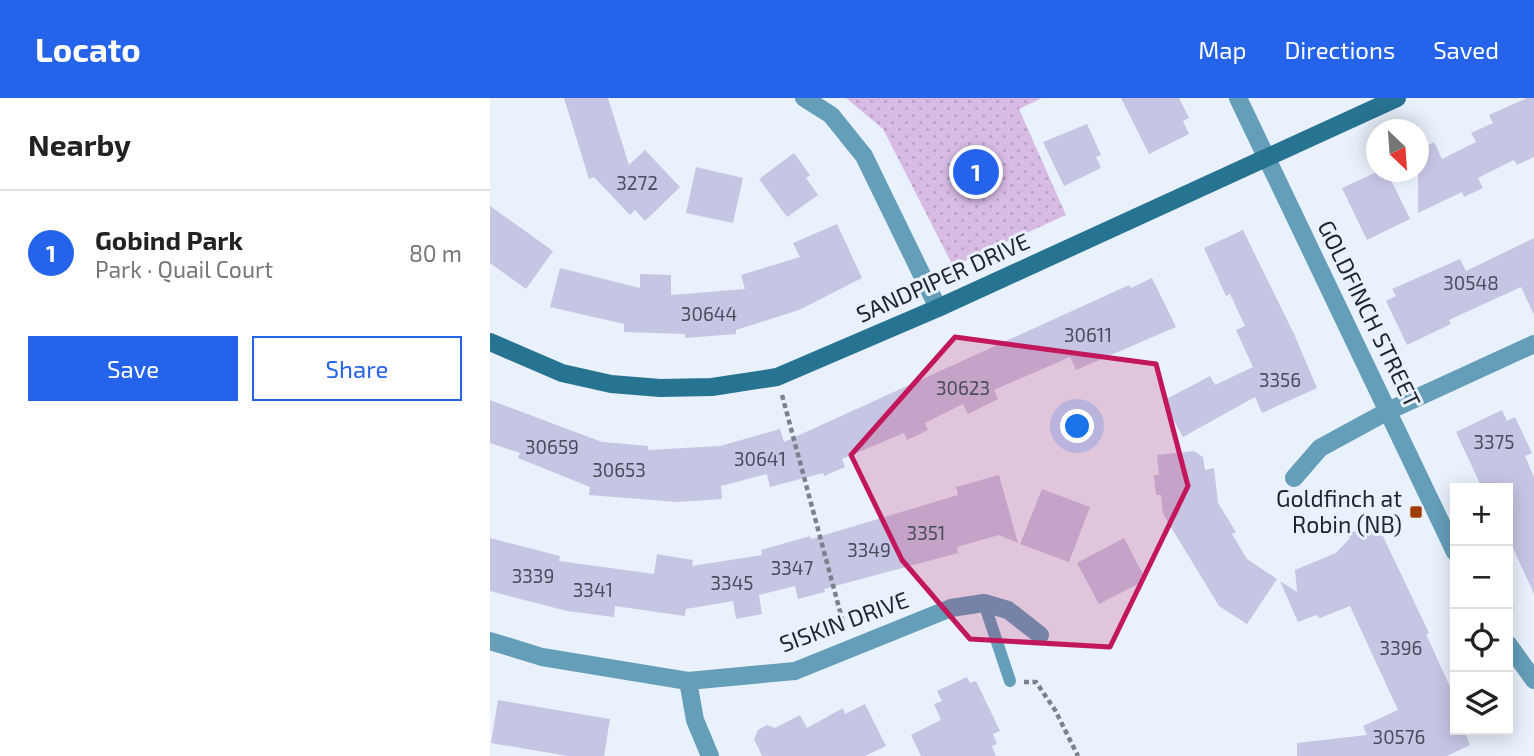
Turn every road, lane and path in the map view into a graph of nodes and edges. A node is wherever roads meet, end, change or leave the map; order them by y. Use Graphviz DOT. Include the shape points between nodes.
graph roads {
  1 [pos="804,98"];
  2 [pos="1238,98"];
  3 [pos="1397,98"];
  4 [pos="1267,157"];
  5 [pos="938,308"];
  6 [pos="490,342"];
  7 [pos="1534,344"];
  8 [pos="777,377"];
  9 [pos="1388,411"];
  10 [pos="1294,478"];
  11 [pos="1452,546"];
  12 [pos="984,603"];
  13 [pos="1040,635"];
  14 [pos="490,641"];
  15 [pos="850,651"];
  16 [pos="1513,651"];
  17 [pos="1534,680"];
  18 [pos="688,681"];
  19 [pos="1010,681"];
  20 [pos="710,756"];
  21 [pos="1078,756"];
  1 -- 5 [label="street" via="831,115 864,156"];
  2 -- 4 [label="street, GOLDFINCH STREET"];
  3 -- 4 [label="street, SANDPIPER DRIVE"];
  4 -- 5 [label="street, SANDPIPER DRIVE"];
  4 -- 9 [label="street, GOLDFINCH STREET"];
  5 -- 8 [label="street, SANDPIPER DRIVE"];
  6 -- 8 [label="street, SANDPIPER DRIVE" via="562,373 611,384 712,387"];
  7 -- 9 [label="street"];
  8 -- 15 [label="path"];
  9 -- 10 [label="street" via="1320,448"];
  9 -- 11 [label="street, GOLDFINCH STREET"];
  12 -- 13 [label="street" via="1007,610"];
  12 -- 15 [label="street, SISKIN DRIVE" via="951,608"];
  12 -- 19 [label="lane"];
  14 -- 18 [label="street, SISKIN DRIVE" via="541,657"];
  15 -- 18 [label="street, SISKIN DRIVE" via="795,671"];
  16 -- 17 [label="street"];
  18 -- 20 [label="street" via="695,720"];
  19 -- 21 [label="path" via="1036,682"];
}
